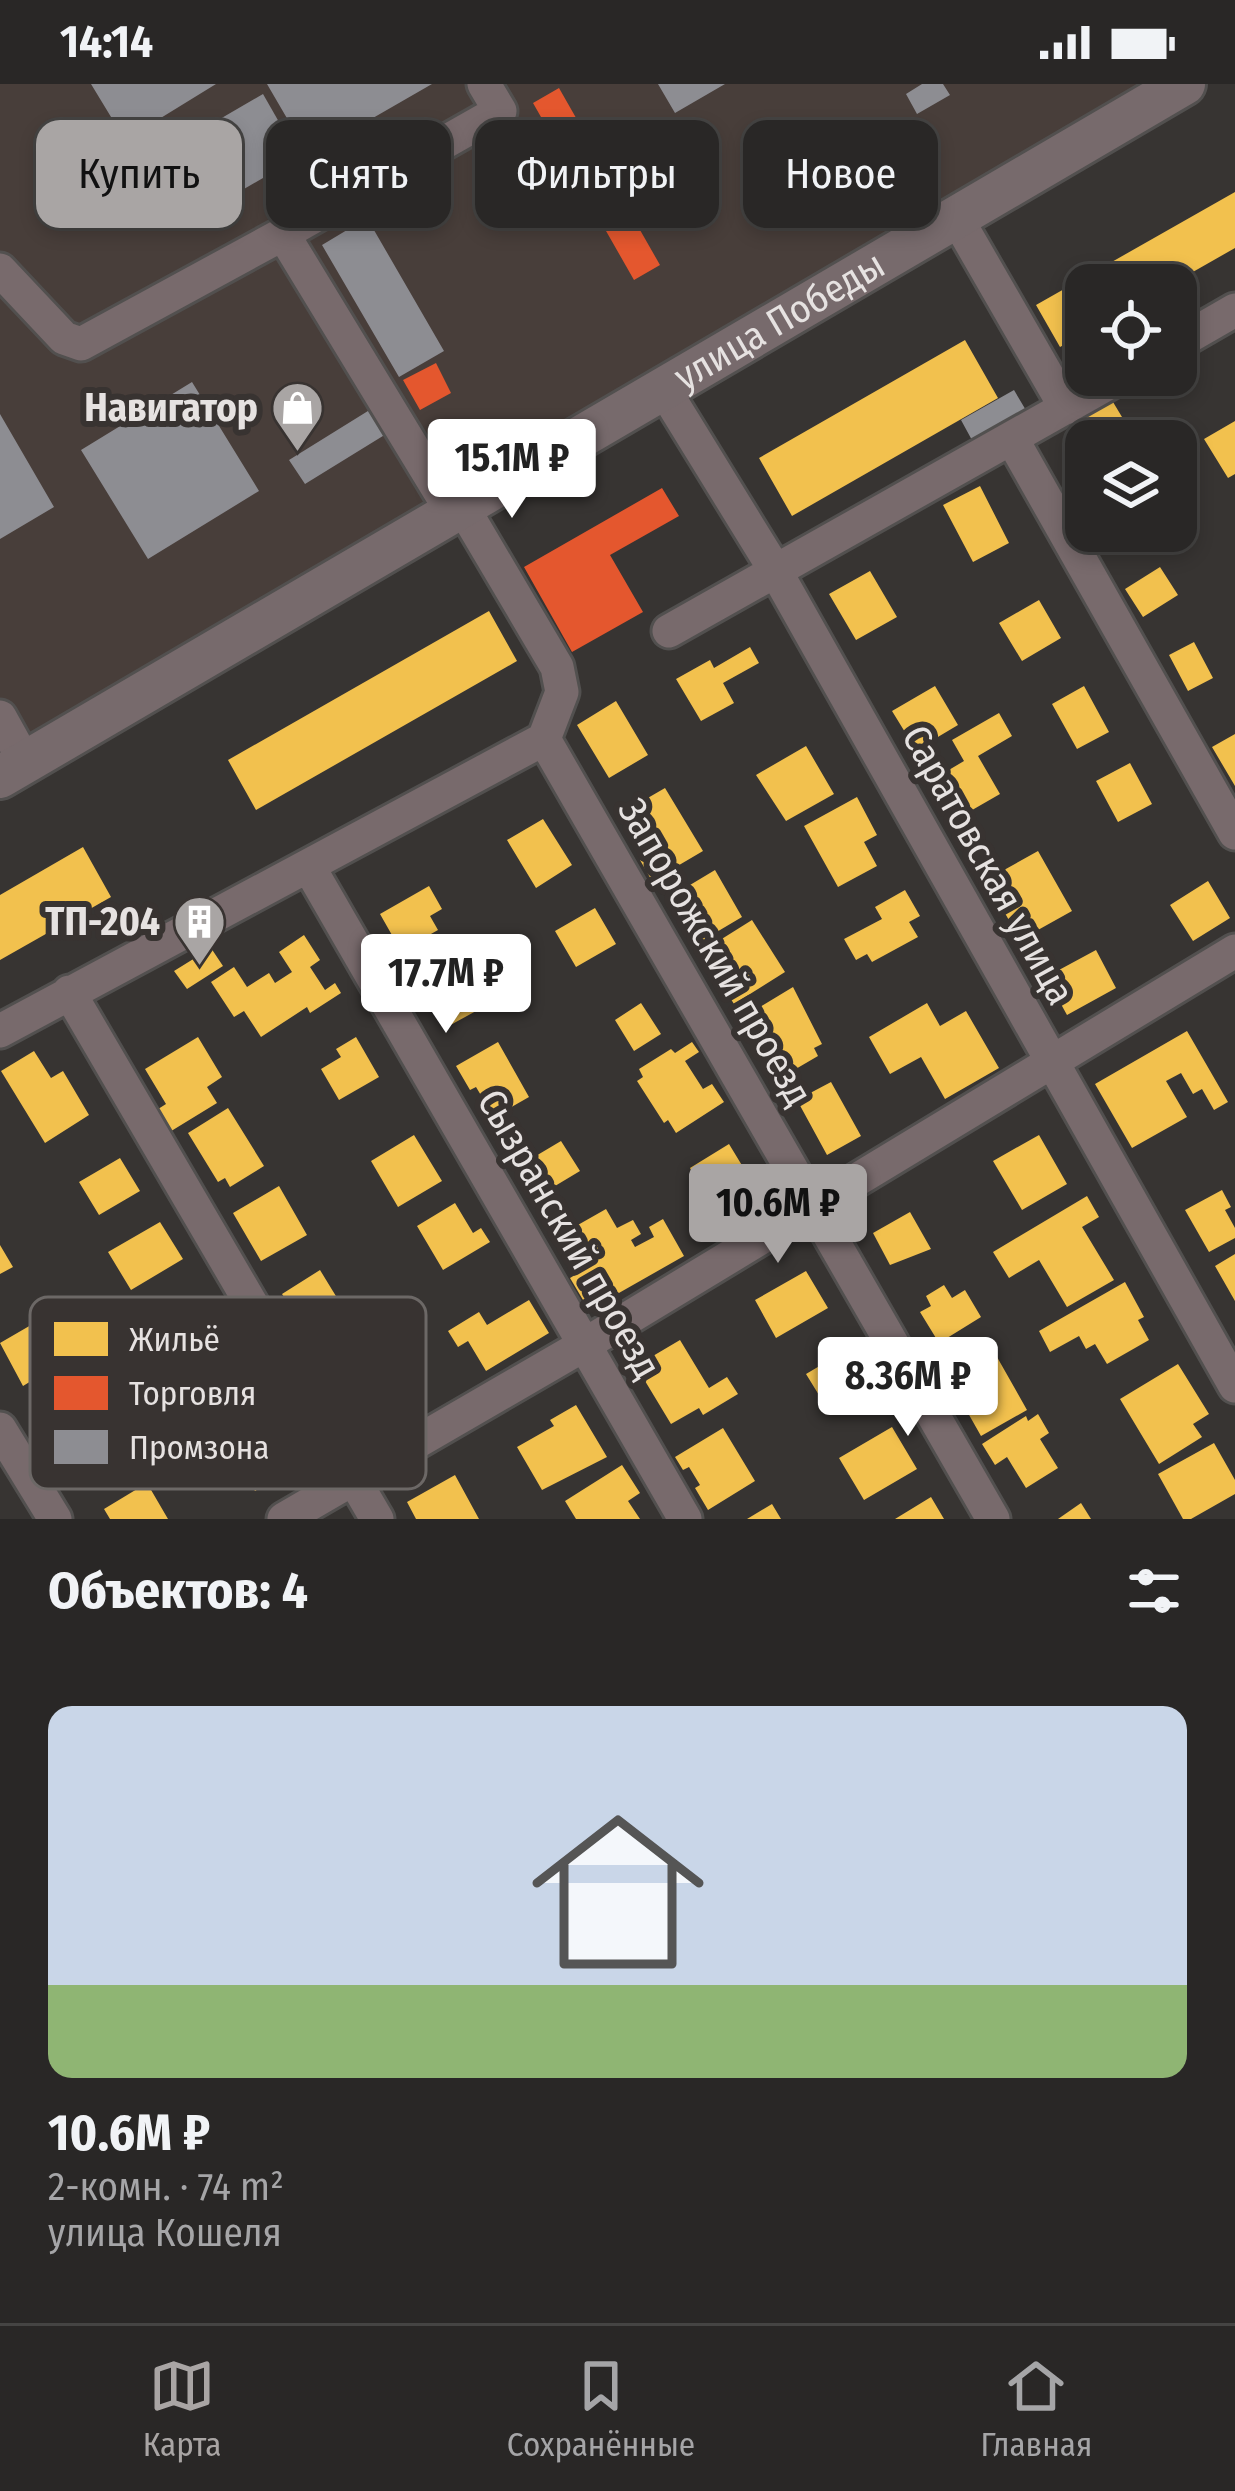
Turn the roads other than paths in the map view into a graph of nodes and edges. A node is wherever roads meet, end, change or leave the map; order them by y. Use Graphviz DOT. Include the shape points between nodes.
graph roads {
  1 [pos="484,84"];
  2 [pos="1184,84"];
  3 [pos="956,217"];
  4 [pos="284,234"];
  5 [pos="0,270"];
  6 [pos="1235,310"];
  7 [pos="1197,332"];
  8 [pos="663,388"];
  9 [pos="1087,396"];
  10 [pos="1066,408"];
  11 [pos="1012,439"];
  12 [pos="457,509"];
  13 [pos="775,570"];
  14 [pos="669,631"];
  15 [pos="0,717"];
  16 [pos="544,739"];
  17 [pos="13,769"];
  18 [pos="1235,833"];
  19 [pos="309,867"];
  20 [pos="1235,951"];
  21 [pos="69,992"];
  22 [pos="0,1031"];
  23 [pos="1052,1064"];
  24 [pos="812,1204"];
  25 [pos="247,1297"];
  26 [pos="584,1345"];
  27 [pos="1235,1386"];
  28 [pos="0,1429"];
  29 [pos="426,1437"];
  30 [pos="30,1478"];
  31 [pos="37,1489"];
  32 [pos="336,1489"];
  33 [pos="360,1489"];
  34 [pos="55,1519"];
  35 [pos="284,1519"];
  36 [pos="377,1519"];
  37 [pos="685,1519"];
  38 [pos="993,1519"];
  1 -- 4 [label="street" via="500,111"];
  2 -- 3 [label="main road, улица Победы"];
  3 -- 8 [label="main road, улица Победы"];
  3 -- 10 [label="street"];
  4 -- 5 [label="street" via="82,344 64,338"];
  4 -- 12 [label="street"];
  6 -- 7 [label="street"];
  8 -- 12 [label="main road, улица Победы"];
  8 -- 13 [label="street, Саратовская улица"];
  9 -- 10 [label="street"];
  10 -- 11 [label="street"];
  11 -- 13 [label="street"];
  11 -- 18 [label="street"];
  12 -- 16 [label="street" via="557,667 562,692"];
  12 -- 17 [label="main road, улица Победы"];
  13 -- 14 [label="street"];
  13 -- 23 [label="street, Саратовская улица"];
  15 -- 17 [label="street"];
  16 -- 19 [label="street"];
  16 -- 24 [label="street, Запорожский проезд"];
  19 -- 21 [label="street"];
  19 -- 26 [label="street, Сызранский проезд"];
  20 -- 23 [label="street"];
  21 -- 22 [label="street"];
  21 -- 25 [label="street"];
  23 -- 24 [label="street"];
  23 -- 27 [label="street, Саратовская улица"];
  24 -- 26 [label="street"];
  24 -- 38 [label="street, Запорожский проезд"];
  26 -- 29 [label="street"];
  26 -- 37 [label="street, Сызранский проезд"];
  28 -- 30 [label="street"];
  31 -- 34 [label="street"];
  32 -- 35 [label="street"];
  33 -- 36 [label="street"];
}
